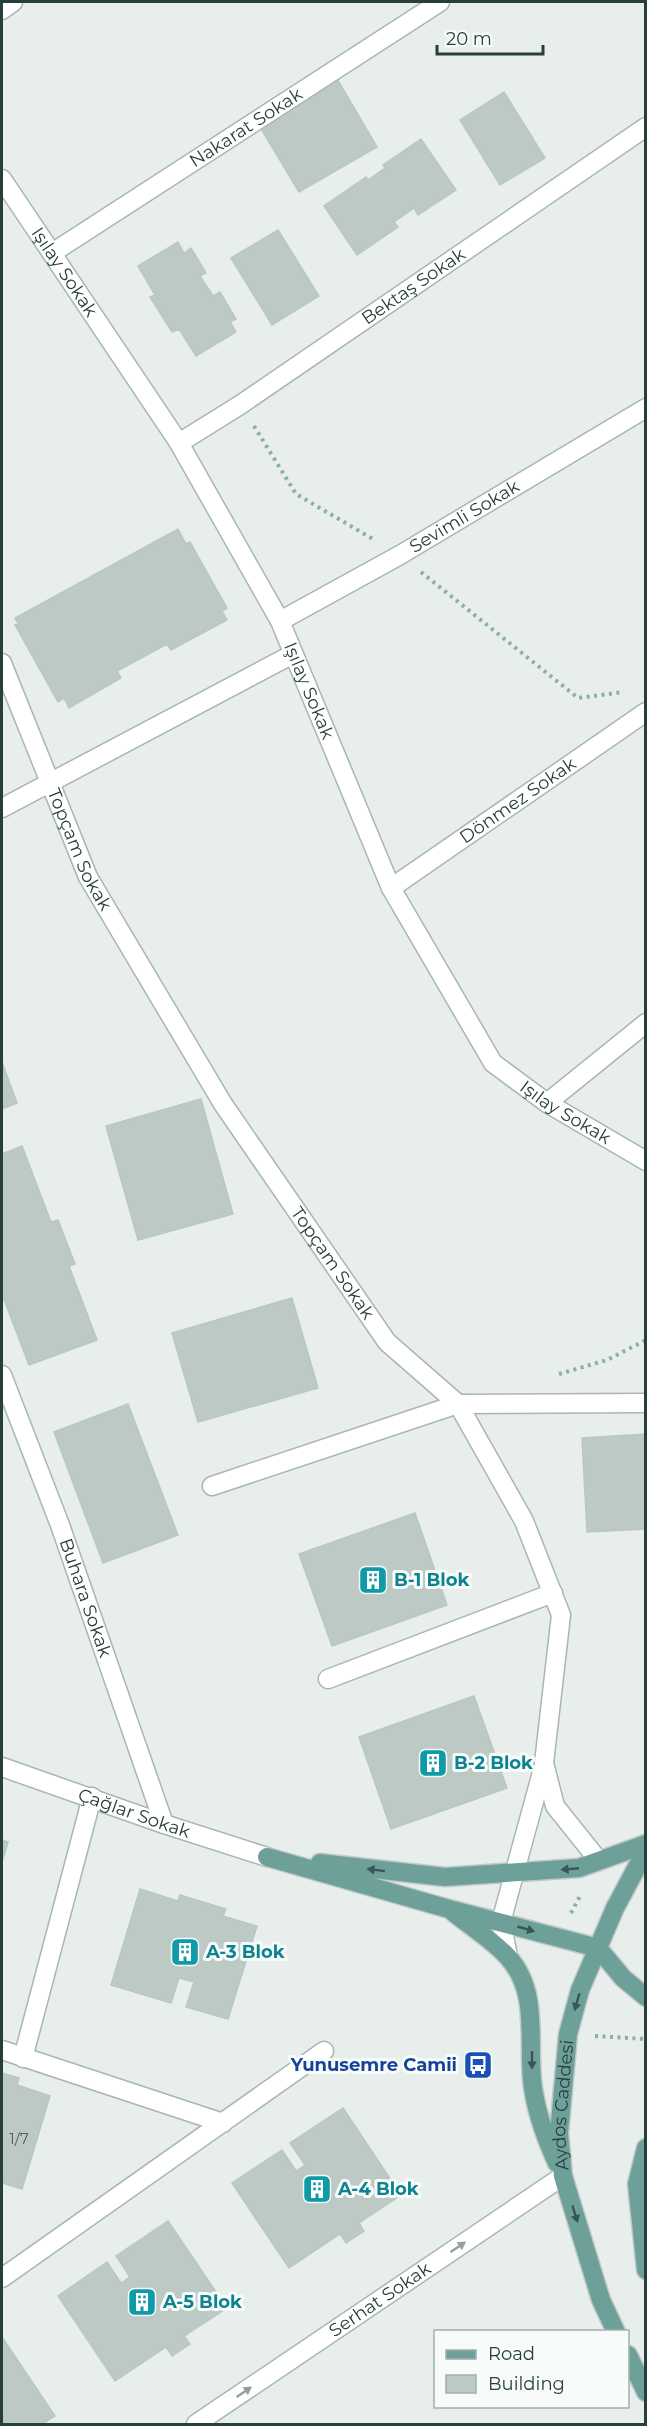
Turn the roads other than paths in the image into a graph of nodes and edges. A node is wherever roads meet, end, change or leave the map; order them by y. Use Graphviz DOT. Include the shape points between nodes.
graph roads {
  1 [pos="13,2"];
  2 [pos="440,2"];
  3 [pos="2,10"];
  4 [pos="645,127"];
  5 [pos="2,179"];
  6 [pos="52,253"];
  7 [pos="645,408"];
  8 [pos="179,443"];
  9 [pos="280,621"];
  10 [pos="293,654"];
  11 [pos="2,663"];
  12 [pos="645,712"];
  13 [pos="49,782"];
  14 [pos="2,808"];
  15 [pos="391,888"];
  16 [pos="645,1023"];
  17 [pos="547,1103"];
  18 [pos="645,1161"];
  19 [pos="2,1376"];
  20 [pos="645,1403"];
  21 [pos="458,1404"];
  22 [pos="212,1486"];
  23 [pos="553,1593"];
  24 [pos="327,1679"];
  25 [pos="544,1763"];
  26 [pos="2,1767"];
  27 [pos="92,1797"];
  28 [pos="164,1824"];
  29 [pos="645,1844"];
  30 [pos="267,1857"];
  31 [pos="645,1857"];
  32 [pos="599,1861"];
  33 [pos="513,1873"];
  34 [pos="449,1909"];
  35 [pos="501,1922"];
  36 [pos="598,1948"];
  37 [pos="507,1956"];
  38 [pos="645,1997"];
  39 [pos="2,2050"];
  40 [pos="324,2051"];
  41 [pos="23,2058"];
  42 [pos="223,2123"];
  43 [pos="645,2148"];
  44 [pos="563,2176"];
  45 [pos="645,2270"];
  46 [pos="2,2278"];
  47 [pos="616,2330"];
  48 [pos="629,2359"];
  49 [pos="645,2392"];
  50 [pos="196,2424"];
  1 -- 3 [label="street"];
  2 -- 6 [label="street, Nakarat Sokak"];
  4 -- 8 [label="street, Bektaş Sokak"];
  5 -- 6 [label="street, Işılay Sokak"];
  6 -- 8 [label="street, Işılay Sokak"];
  7 -- 9 [label="street, Sevimli Sokak" via="400,555"];
  8 -- 9 [label="street, Işılay Sokak"];
  9 -- 10 [label="street, Işılay Sokak"];
  10 -- 13 [label="street"];
  10 -- 15 [label="street, Işılay Sokak"];
  11 -- 13 [label="street, Topçam Sokak"];
  12 -- 15 [label="street, Dönmez Sokak"];
  13 -- 14 [label="street"];
  13 -- 21 [label="street, Topçam Sokak" via="88,877 223,1104 387,1342"];
  15 -- 17 [label="street, Işılay Sokak" via="493,1063"];
  16 -- 17 [label="street"];
  17 -- 18 [label="street, Işılay Sokak"];
  19 -- 28 [label="street, Buhara Sokak" via="60,1525"];
  20 -- 21 [label="street"];
  21 -- 22 [label="street"];
  21 -- 23 [label="street, Topçam Sokak" via="524,1521"];
  23 -- 24 [label="street"];
  23 -- 25 [label="street, Topçam Sokak" via="561,1615"];
  25 -- 32 [label="street, Topçam Sokak" via="555,1806"];
  25 -- 33 [label="street"];
  26 -- 27 [label="street, Çağlar Sokak"];
  27 -- 28 [label="street, Çağlar Sokak"];
  27 -- 41 [label="street"];
  28 -- 30 [label="street, Çağlar Sokak"];
  29 -- 32 [label="main road"];
  33 -- 30 [label="main road, one-way" via="445,1877"];
  30 -- 34 [label="main road"];
  31 -- 36 [label="main road, Aydos Caddesi"];
  32 -- 33 [label="main road, one-way" via="579,1868"];
  33 -- 35 [label="street"];
  34 -- 35 [label="main road"];
  34 -- 37 [label="main road"];
  35 -- 36 [label="main road, one-way"];
  35 -- 37 [label="street"];
  36 -- 38 [label="main road"];
  36 -- 44 [label="main road, Aydos Caddesi, one-way" via="580,1990 568,2034 559,2133"];
  37 -- 44 [label="main road, one-way" via="531,2007 532,2080 543,2134"];
  39 -- 41 [label="street"];
  40 -- 42 [label="street"];
  41 -- 42 [label="street"];
  42 -- 46 [label="street"];
  43 -- 45 [label="main road" via="637,2184"];
  44 -- 47 [label="main road, Aydos Caddesi, one-way" via="601,2300"];
  50 -- 44 [label="street, Serhat Sokak, one-way"];
  48 -- 49 [label="main road"];
}
